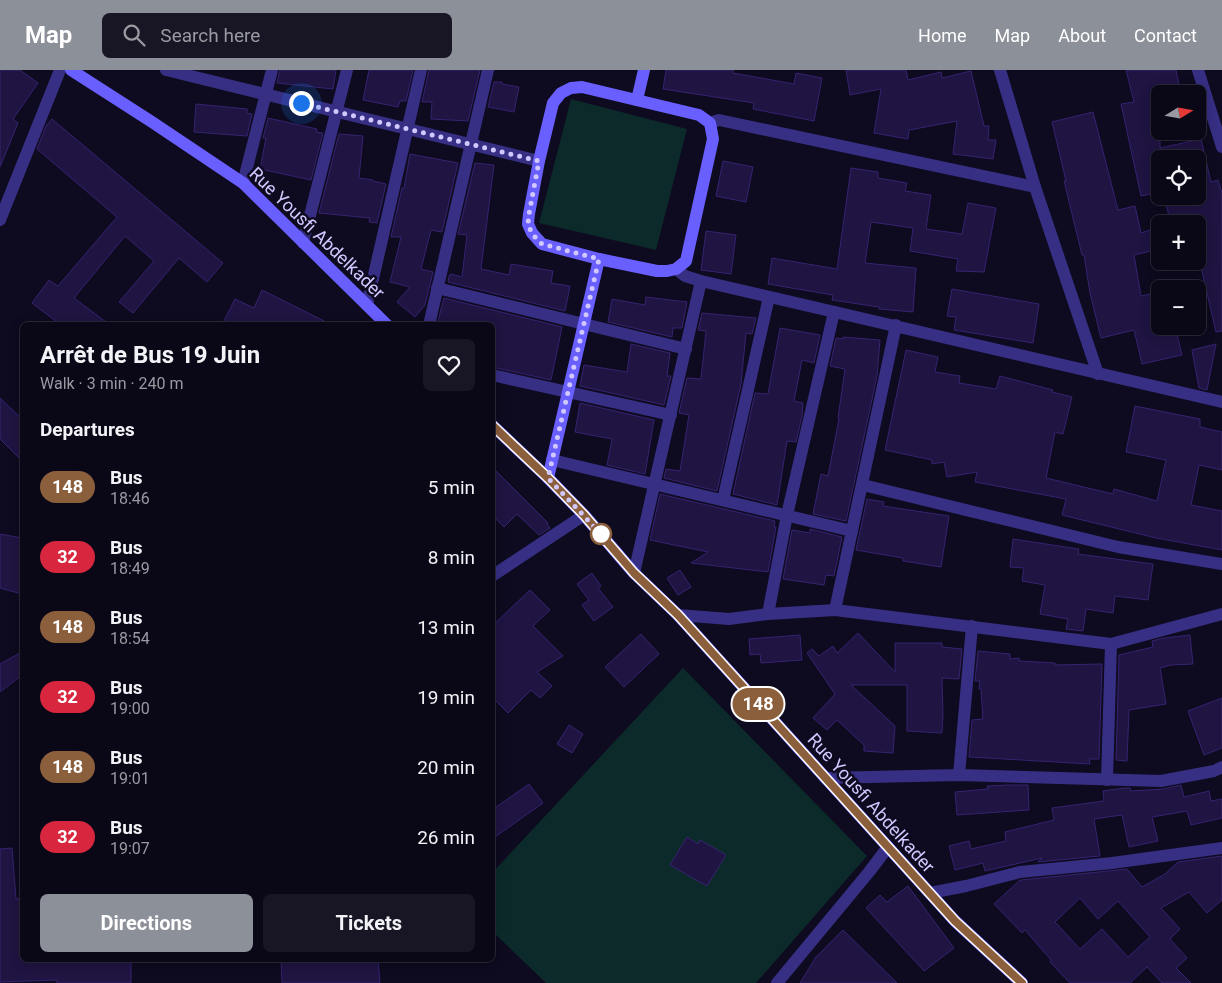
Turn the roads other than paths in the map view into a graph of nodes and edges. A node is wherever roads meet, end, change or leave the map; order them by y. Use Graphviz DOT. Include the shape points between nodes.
graph roads {
  1 [pos="60,70"];
  2 [pos="71,70"];
  3 [pos="166,70"];
  4 [pos="272,70"];
  5 [pos="347,70"];
  6 [pos="421,70"];
  7 [pos="488,70"];
  8 [pos="644,70"];
  9 [pos="1000,70"];
  10 [pos="1198,70"];
  11 [pos="198,74"];
  12 [pos="266,94"];
  13 [pos="637,100"];
  14 [pos="337,112"];
  15 [pos="710,123"];
  16 [pos="407,129"];
  17 [pos="471,145"];
  18 [pos="1222,147"];
  19 [pos="539,161"];
  20 [pos="243,183"];
  21 [pos="1035,187"];
  22 [pos="0,220"];
  23 [pos="303,243"];
  24 [pos="599,259"];
  25 [pos="676,269"];
  26 [pos="701,281"];
  27 [pos="437,288"];
  28 [pos="770,297"];
  29 [pos="366,305"];
  30 [pos="834,312"];
  31 [pos="384,322"];
  32 [pos="430,322"];
  33 [pos="584,324"];
  34 [pos="896,325"];
  35 [pos="686,349"];
  36 [pos="1098,374"];
  37 [pos="495,376"];
  38 [pos="568,392"];
  39 [pos="1222,402"];
  40 [pos="671,415"];
  41 [pos="495,428"];
  42 [pos="552,460"];
  43 [pos="548,478"];
  44 [pos="654,484"];
  45 [pos="863,485"];
  46 [pos="723,500"];
  47 [pos="584,515"];
  48 [pos="787,515"];
  49 [pos="852,531"];
  50 [pos="1222,564"];
  51 [pos="634,573"];
  52 [pos="495,574"];
  53 [pos="835,610"];
  54 [pos="768,614"];
  55 [pos="1222,614"];
  56 [pos="678,615"];
  57 [pos="972,626"];
  58 [pos="1111,644"];
  59 [pos="1222,767"];
  60 [pos="958,775"];
  61 [pos="825,778"];
  62 [pos="1107,780"];
  63 [pos="888,847"];
  64 [pos="1222,848"];
  65 [pos="930,893"];
  66 [pos="776,983"];
  67 [pos="1022,983"];
  1 -- 22 [label="street"];
  2 -- 20 [label="main road, Rue Yousfi Abdelkader"];
  3 -- 11 [label="street"];
  4 -- 12 [label="street"];
  5 -- 14 [label="street"];
  6 -- 16 [label="street"];
  7 -- 17 [label="street"];
  8 -- 13 [label="main road"];
  9 -- 21 [label="street"];
  10 -- 18 [label="street"];
  11 -- 12 [label="street"];
  12 -- 14 [label="street"];
  12 -- 20 [label="street"];
  13 -- 15 [label="main road" via="699,115"];
  13 -- 19 [label="main road" via="582,87 561,93 553,103"];
  14 -- 16 [label="street"];
  14 -- 23 [label="street"];
  15 -- 21 [label="street" via="719,120"];
  15 -- 25 [label="main road" via="713,139 686,260"];
  16 -- 17 [label="street"];
  16 -- 29 [label="street"];
  17 -- 19 [label="street"];
  17 -- 27 [label="street"];
  19 -- 24 [label="main road" via="528,224 532,234 542,244"];
  20 -- 23 [label="main road, Rue Yousfi Abdelkader"];
  21 -- 36 [label="street"];
  23 -- 29 [label="main road, Rue Yousfi Abdelkader"];
  24 -- 25 [label="main road" via="657,271"];
  24 -- 33 [label="main road"];
  25 -- 26 [label="street"];
  26 -- 28 [label="street"];
  26 -- 35 [label="street"];
  27 -- 32 [label="street"];
  27 -- 33 [label="street"];
  28 -- 30 [label="street"];
  28 -- 46 [label="street"];
  29 -- 31 [label="main road, Rue Yousfi Abdelkader"];
  30 -- 34 [label="street"];
  30 -- 48 [label="street"];
  33 -- 35 [label="street"];
  33 -- 38 [label="main road"];
  34 -- 36 [label="street"];
  34 -- 45 [label="street"];
  35 -- 40 [label="street"];
  36 -- 39 [label="street"];
  37 -- 38 [label="street"];
  38 -- 40 [label="street"];
  38 -- 42 [label="main road"];
  40 -- 44 [label="street"];
  41 -- 43 [label="main road, Rue Yousfi Abdelkader"];
  42 -- 43 [label="main road"];
  42 -- 44 [label="street"];
  43 -- 47 [label="main road, Rue Yousfi Abdelkader"];
  44 -- 46 [label="street"];
  44 -- 51 [label="street"];
  45 -- 49 [label="street"];
  45 -- 50 [label="street" via="1118,547"];
  46 -- 48 [label="street"];
  47 -- 51 [label="main road, Rue Yousfi Abdelkader"];
  47 -- 52 [label="street"];
  48 -- 49 [label="street"];
  48 -- 54 [label="street"];
  49 -- 53 [label="street"];
  51 -- 56 [label="main road, Rue Yousfi Abdelkader"];
  53 -- 54 [label="street"];
  53 -- 57 [label="street"];
  54 -- 56 [label="street" via="729,619"];
  55 -- 58 [label="street"];
  56 -- 61 [label="main road, Rue Yousfi Abdelkader"];
  57 -- 58 [label="street"];
  57 -- 60 [label="street"];
  58 -- 62 [label="street"];
  59 -- 62 [label="street" via="1161,781"];
  60 -- 61 [label="street"];
  60 -- 62 [label="street"];
  61 -- 63 [label="main road, Rue Yousfi Abdelkader"];
  63 -- 65 [label="main road, Rue Yousfi Abdelkader"];
  63 -- 66 [label="street"];
  64 -- 65 [label="street" via="1020,872"];
  65 -- 67 [label="main road, Rue Yousfi Abdelkader" via="955,921"];
}
